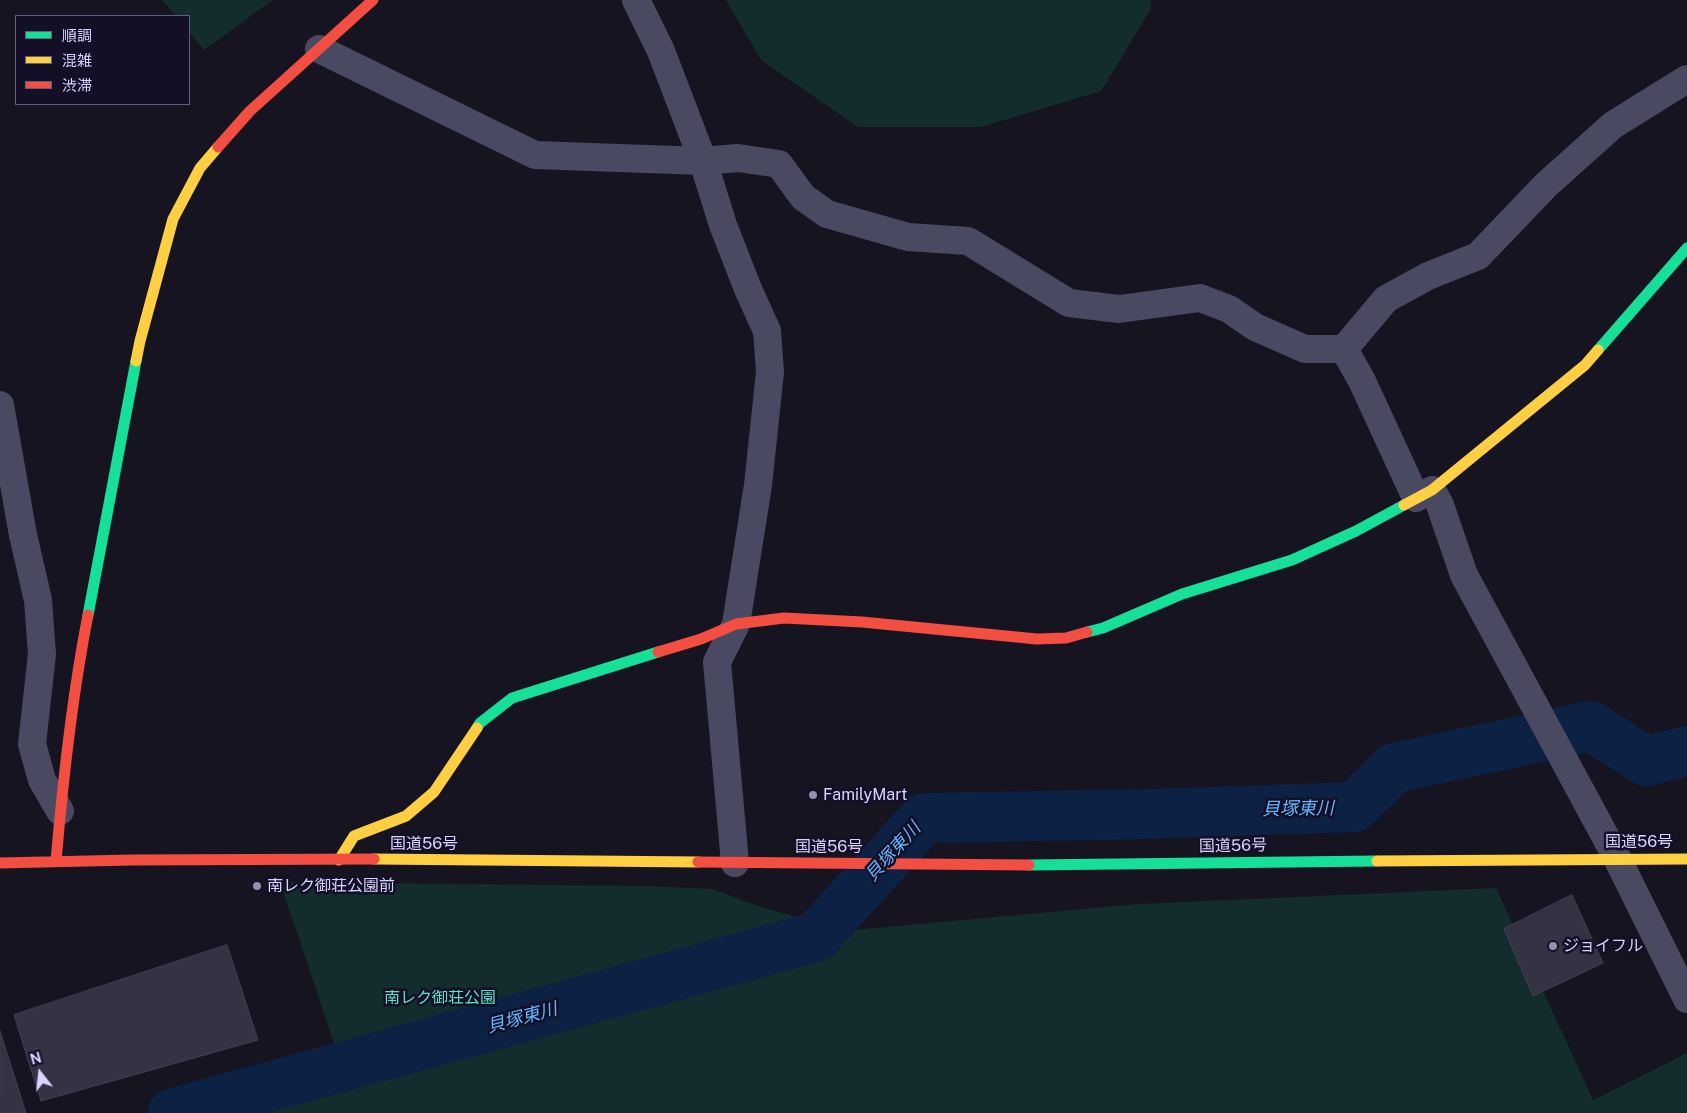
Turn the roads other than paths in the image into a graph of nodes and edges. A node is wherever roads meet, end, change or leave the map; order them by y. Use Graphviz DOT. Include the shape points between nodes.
graph roads {
  1 [pos="373,0"];
  2 [pos="636,0"];
  3 [pos="319,49"];
  4 [pos="1687,79"];
  5 [pos="702,161"];
  6 [pos="1687,248"];
  7 [pos="1344,349"];
  8 [pos="0,405"];
  9 [pos="1424,494"];
  10 [pos="736,624"];
  11 [pos="60,811"];
  12 [pos="1616,858"];
  13 [pos="1687,859"];
  14 [pos="339,860"];
  15 [pos="56,861"];
  16 [pos="0,863"];
  17 [pos="735,863"];
  18 [pos="1687,999"];
  1 -- 3 [label="main road"];
  2 -- 5 [label="street" via="661,51"];
  3 -- 5 [label="street" via="535,155"];
  3 -- 11 [label="main road" via="250,111 200,168 173,219 136,360 81,651"];
  4 -- 7 [label="street" via="1613,125 1546,185 1478,256 1428,276 1386,299"];
  5 -- 7 [label="street" via="738,158 779,164 804,197 827,214 908,237 968,241 1068,303 1118,309 1200,298 1229,309 1255,327 1305,349"];
  5 -- 10 [label="street" via="723,225 767,331 770,372 760,466"];
  6 -- 9 [label="main road" via="1585,365"];
  7 -- 9 [label="street"];
  8 -- 11 [label="street" via="38,600 42,654 32,744 42,780"];
  9 -- 10 [label="main road" via="1356,531 1292,560 1182,594 1103,628 1066,638 1037,639 784,618"];
  9 -- 12 [label="street" via="1440,504 1464,575"];
  10 -- 14 [label="main road" via="700,639 512,698 480,723 434,792 406,816 354,836"];
  10 -- 17 [label="street" via="717,662"];
  11 -- 15 [label="main road"];
  12 -- 13 [label="main road, 国道56号"];
  12 -- 17 [label="main road, 国道56号" via="1057,865"];
  12 -- 18 [label="street"];
  14 -- 15 [label="main road, 国道56号"];
  14 -- 17 [label="main road, 国道56号"];
  15 -- 16 [label="main road, 国道56号"];
}
